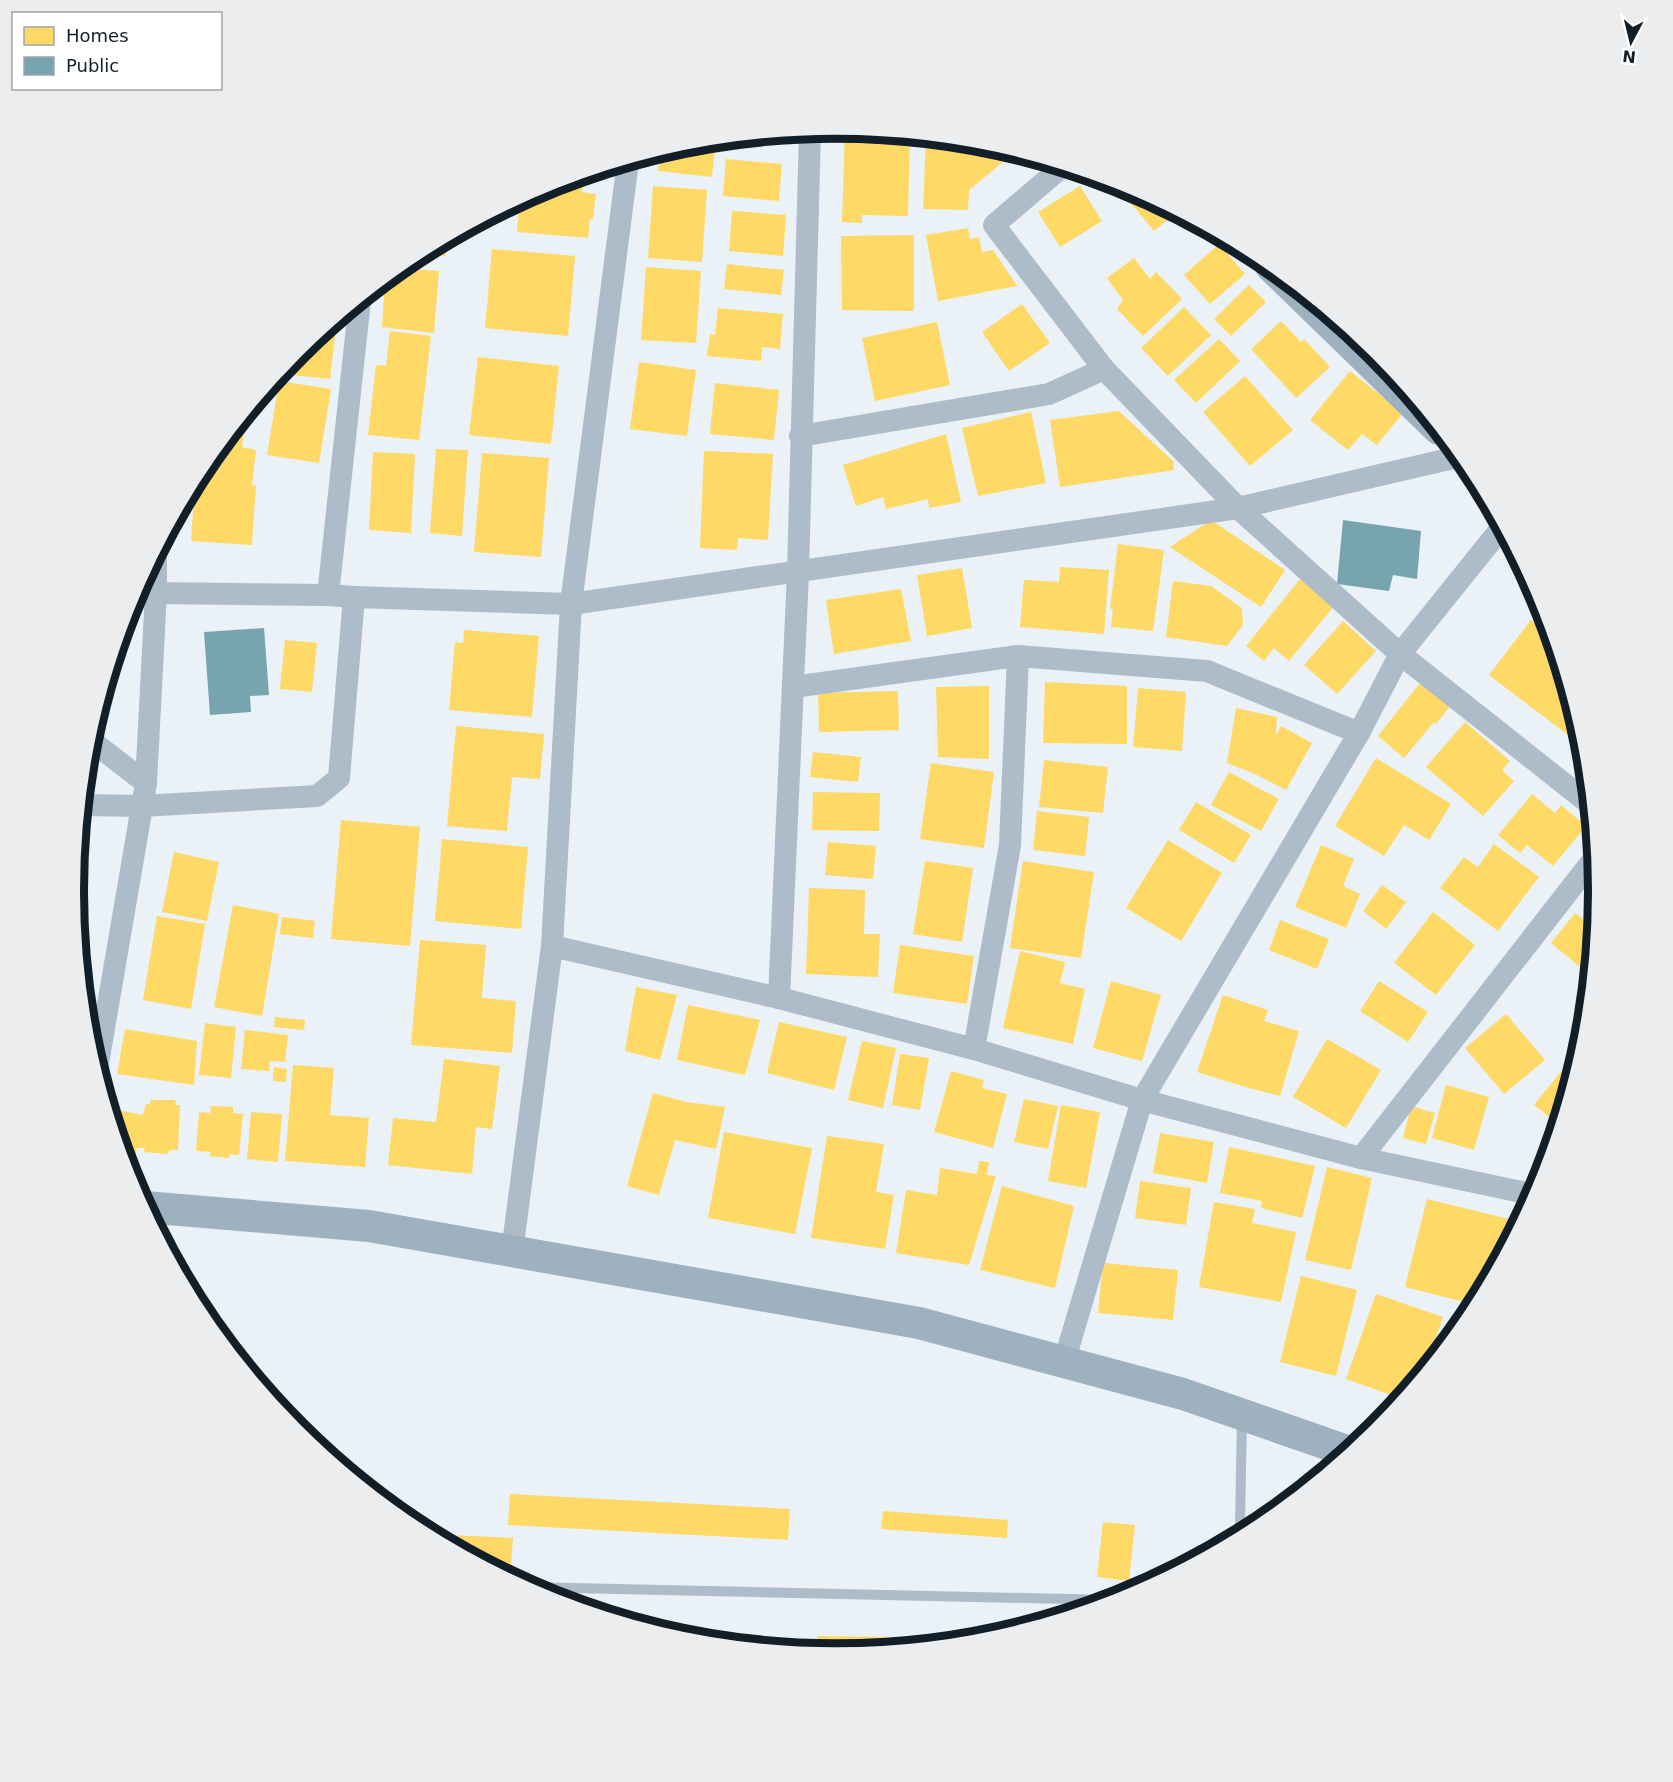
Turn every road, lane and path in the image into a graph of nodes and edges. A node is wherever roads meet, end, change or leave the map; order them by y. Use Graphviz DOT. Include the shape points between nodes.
graph roads {
  1 [pos="810,139"];
  2 [pos="627,168"];
  3 [pos="1056,172"];
  4 [pos="359,310"];
  5 [pos="1326,319"];
  6 [pos="1104,369"];
  7 [pos="1386,378"];
  8 [pos="800,436"];
  9 [pos="1451,458"];
  10 [pos="1238,508"];
  11 [pos="1498,533"];
  12 [pos="156,571"];
  13 [pos="798,572"];
  14 [pos="156,593"];
  15 [pos="328,595"];
  16 [pos="354,597"];
  17 [pos="571,604"];
  18 [pos="1400,654"];
  19 [pos="1018,656"];
  20 [pos="793,687"];
  21 [pos="1359,733"];
  22 [pos="98,746"];
  23 [pos="146,783"];
  24 [pos="1583,799"];
  25 [pos="89,804"];
  26 [pos="142,806"];
  27 [pos="1588,866"];
  28 [pos="552,946"];
  29 [pos="779,998"];
  30 [pos="99,1041"];
  31 [pos="974,1049"];
  32 [pos="1142,1100"];
  33 [pos="1361,1158"];
  34 [pos="1525,1193"];
  35 [pos="154,1208"];
  36 [pos="512,1252"];
  37 [pos="1064,1362"];
  38 [pos="1243,1415"];
  39 [pos="1341,1449"];
  40 [pos="1240,1527"];
  41 [pos="553,1588"];
  42 [pos="1090,1599"];
  1 -- 8 [label="street"];
  2 -- 17 [label="street"];
  3 -- 6 [label="street" via="994,225"];
  4 -- 15 [label="street"];
  5 -- 7 [label="main road"];
  6 -- 8 [label="street" via="1049,394"];
  6 -- 10 [label="street"];
  8 -- 13 [label="street"];
  9 -- 10 [label="street"];
  10 -- 13 [label="street"];
  10 -- 18 [label="street"];
  11 -- 18 [label="street"];
  12 -- 14 [label="street"];
  13 -- 17 [label="street"];
  13 -- 20 [label="street"];
  14 -- 15 [label="street"];
  14 -- 23 [label="street"];
  15 -- 16 [label="street"];
  16 -- 17 [label="street"];
  16 -- 26 [label="street" via="339,778 317,796"];
  17 -- 28 [label="street"];
  18 -- 21 [label="street"];
  18 -- 24 [label="street"];
  19 -- 20 [label="street"];
  19 -- 21 [label="street" via="1207,671"];
  19 -- 31 [label="street" via="1010,845"];
  20 -- 29 [label="street"];
  21 -- 32 [label="street"];
  22 -- 23 [label="street"];
  23 -- 26 [label="street"];
  25 -- 26 [label="street"];
  26 -- 30 [label="street"];
  27 -- 33 [label="street"];
  28 -- 29 [label="street"];
  28 -- 36 [label="street"];
  29 -- 31 [label="street"];
  31 -- 32 [label="street"];
  32 -- 33 [label="street"];
  32 -- 37 [label="street"];
  33 -- 34 [label="street"];
  35 -- 36 [label="main road" via="369,1226"];
  36 -- 37 [label="main road" via="919,1323"];
  37 -- 38 [label="main road" via="1183,1394"];
  38 -- 39 [label="main road"];
  38 -- 40 [label="lane"];
  41 -- 42 [label="lane"];
}
